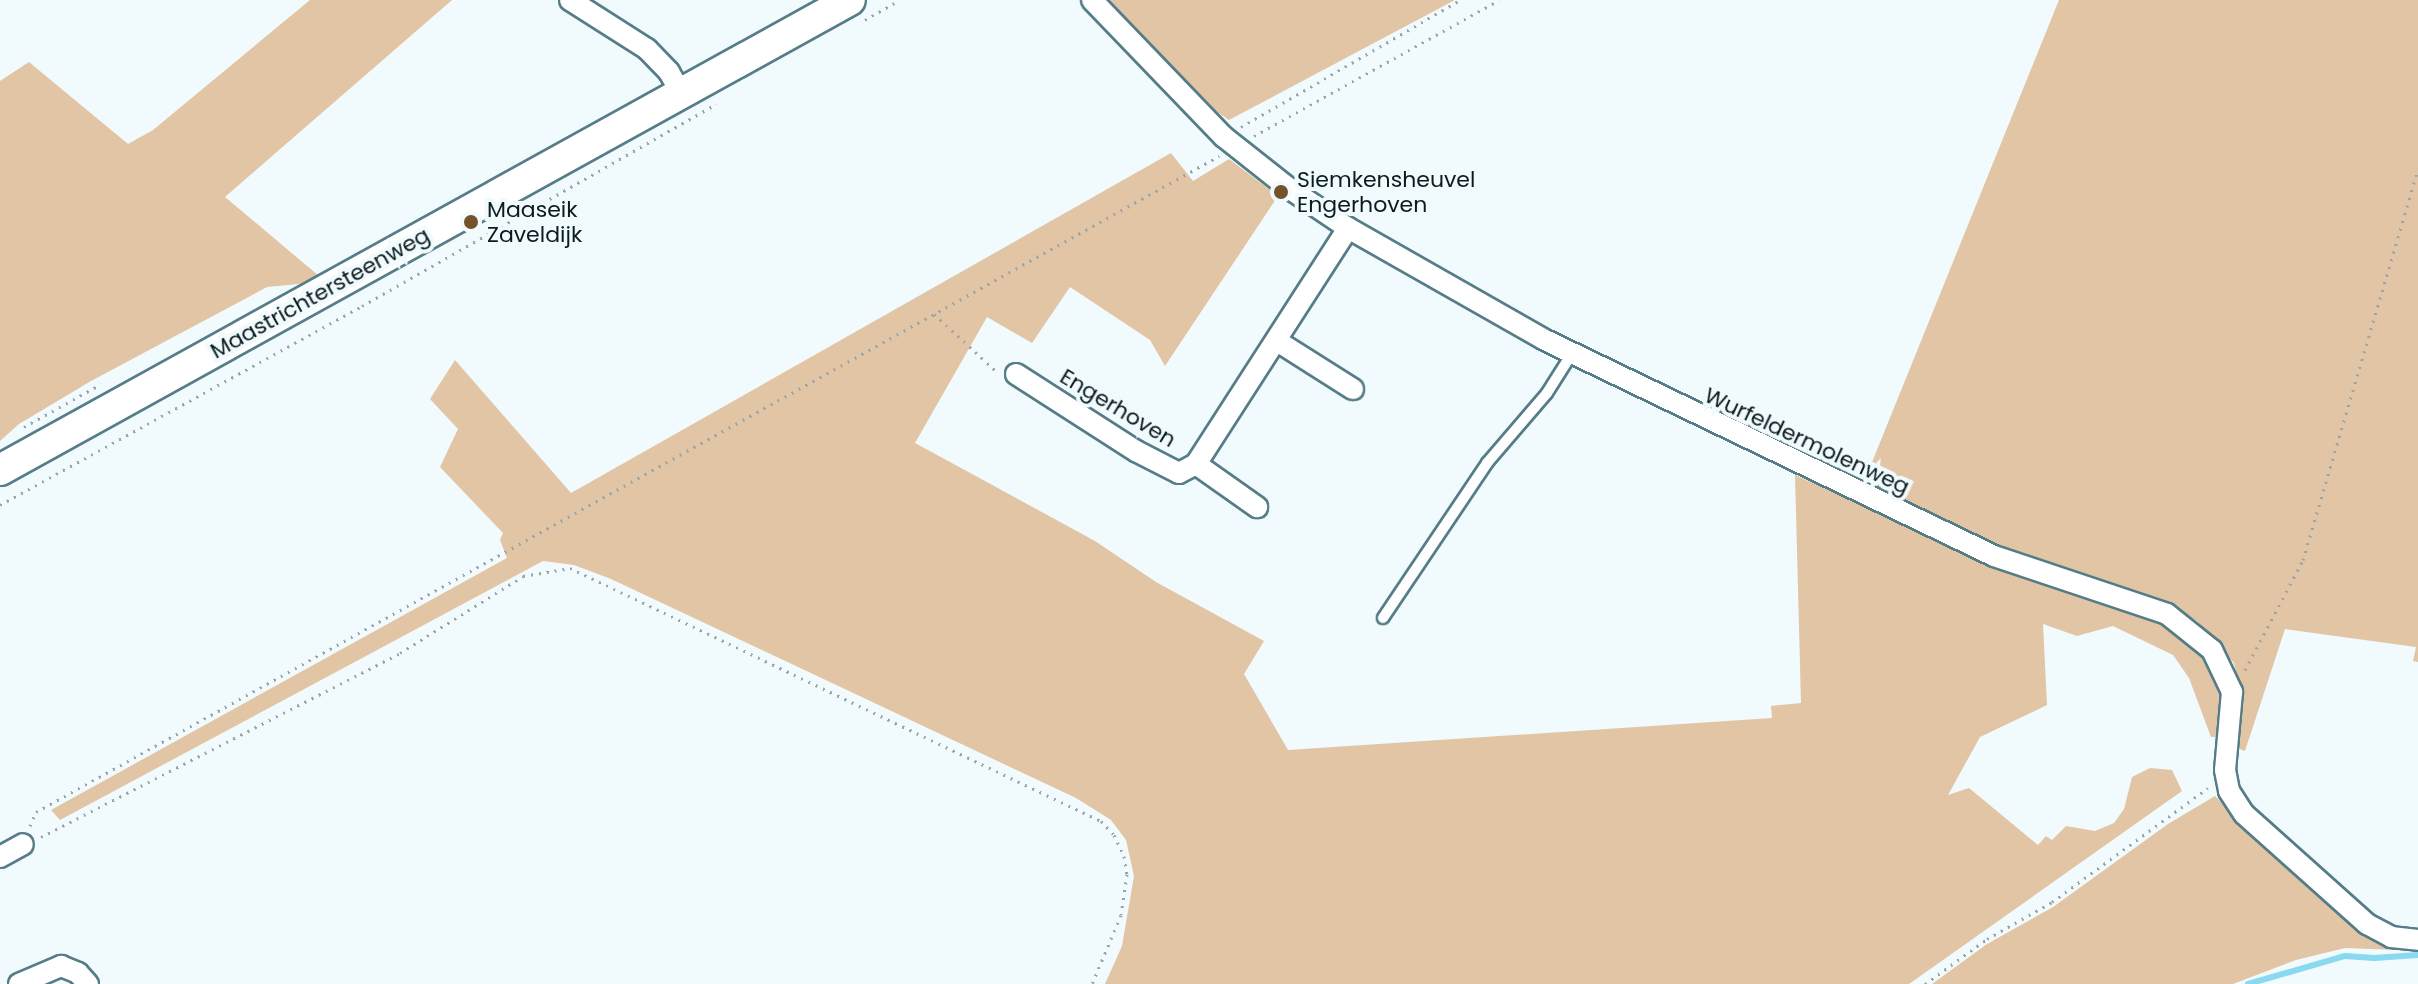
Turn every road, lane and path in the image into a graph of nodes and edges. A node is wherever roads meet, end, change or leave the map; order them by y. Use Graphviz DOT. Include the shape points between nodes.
graph roads {
  1 [pos="570,0"];
  2 [pos="850,0"];
  3 [pos="1092,0"];
  4 [pos="1460,0"];
  5 [pos="1499,0"];
  6 [pos="684,106"];
  7 [pos="1229,141"];
  8 [pos="2418,169"];
  9 [pos="1348,228"];
  10 [pos="934,314"];
  11 [pos="1277,341"];
  12 [pos="1571,355"];
  13 [pos="1016,374"];
  14 [pos="1353,389"];
  15 [pos="1196,464"];
  16 [pos="0,470"];
  17 [pos="0,505"];
  18 [pos="1257,507"];
  19 [pos="1383,618"];
  20 [pos="2232,692"];
  21 [pos="2227,783"];
  22 [pos="23,844"];
  23 [pos="0,857"];
  24 [pos="2418,940"];
  25 [pos="19,984"];
  26 [pos="88,984"];
  27 [pos="1092,984"];
  28 [pos="1925,984"];
  1 -- 6 [label="street" via="647,49 669,72"];
  2 -- 6 [label="main road, Maastrichtersteenweg"];
  3 -- 7 [label="street, Wurfeldermolenweg"];
  4 -- 7 [label="path"];
  5 -- 7 [label="path"];
  6 -- 16 [label="main road, Maastrichtersteenweg"];
  6 -- 17 [label="path, Maastrichtersteenweg" via="362,306"];
  7 -- 9 [label="street, Wurfeldermolenweg"];
  7 -- 10 [label="path"];
  8 -- 20 [label="path" via="2303,560"];
  9 -- 11 [label="street, Engerhoven"];
  9 -- 12 [label="street, Wurfeldermolenweg"];
  10 -- 13 [label="path" via="998,373"];
  10 -- 22 [label="path" via="36,812"];
  11 -- 14 [label="street"];
  11 -- 15 [label="street, Engerhoven"];
  12 -- 19 [label="lane" via="1547,393 1487,463"];
  12 -- 20 [label="street, Wurfeldermolenweg" via="1994,556 2167,614 2212,650"];
  13 -- 15 [label="street, Engerhoven" via="1179,473"];
  15 -- 18 [label="street, Engerhoven"];
  20 -- 21 [label="street, Wurfeldermolenweg"];
  21 -- 24 [label="street" via="2244,814 2367,924 2391,937"];
  21 -- 28 [label="path" via="2186,801 2063,895 1987,939"];
  22 -- 23 [label="street"];
  22 -- 27 [label="path" via="59,831 400,653 523,576 570,568 1101,821 1114,835 1127,874 1121,915"];
  25 -- 26 [label="street" via="61,966"];
}
